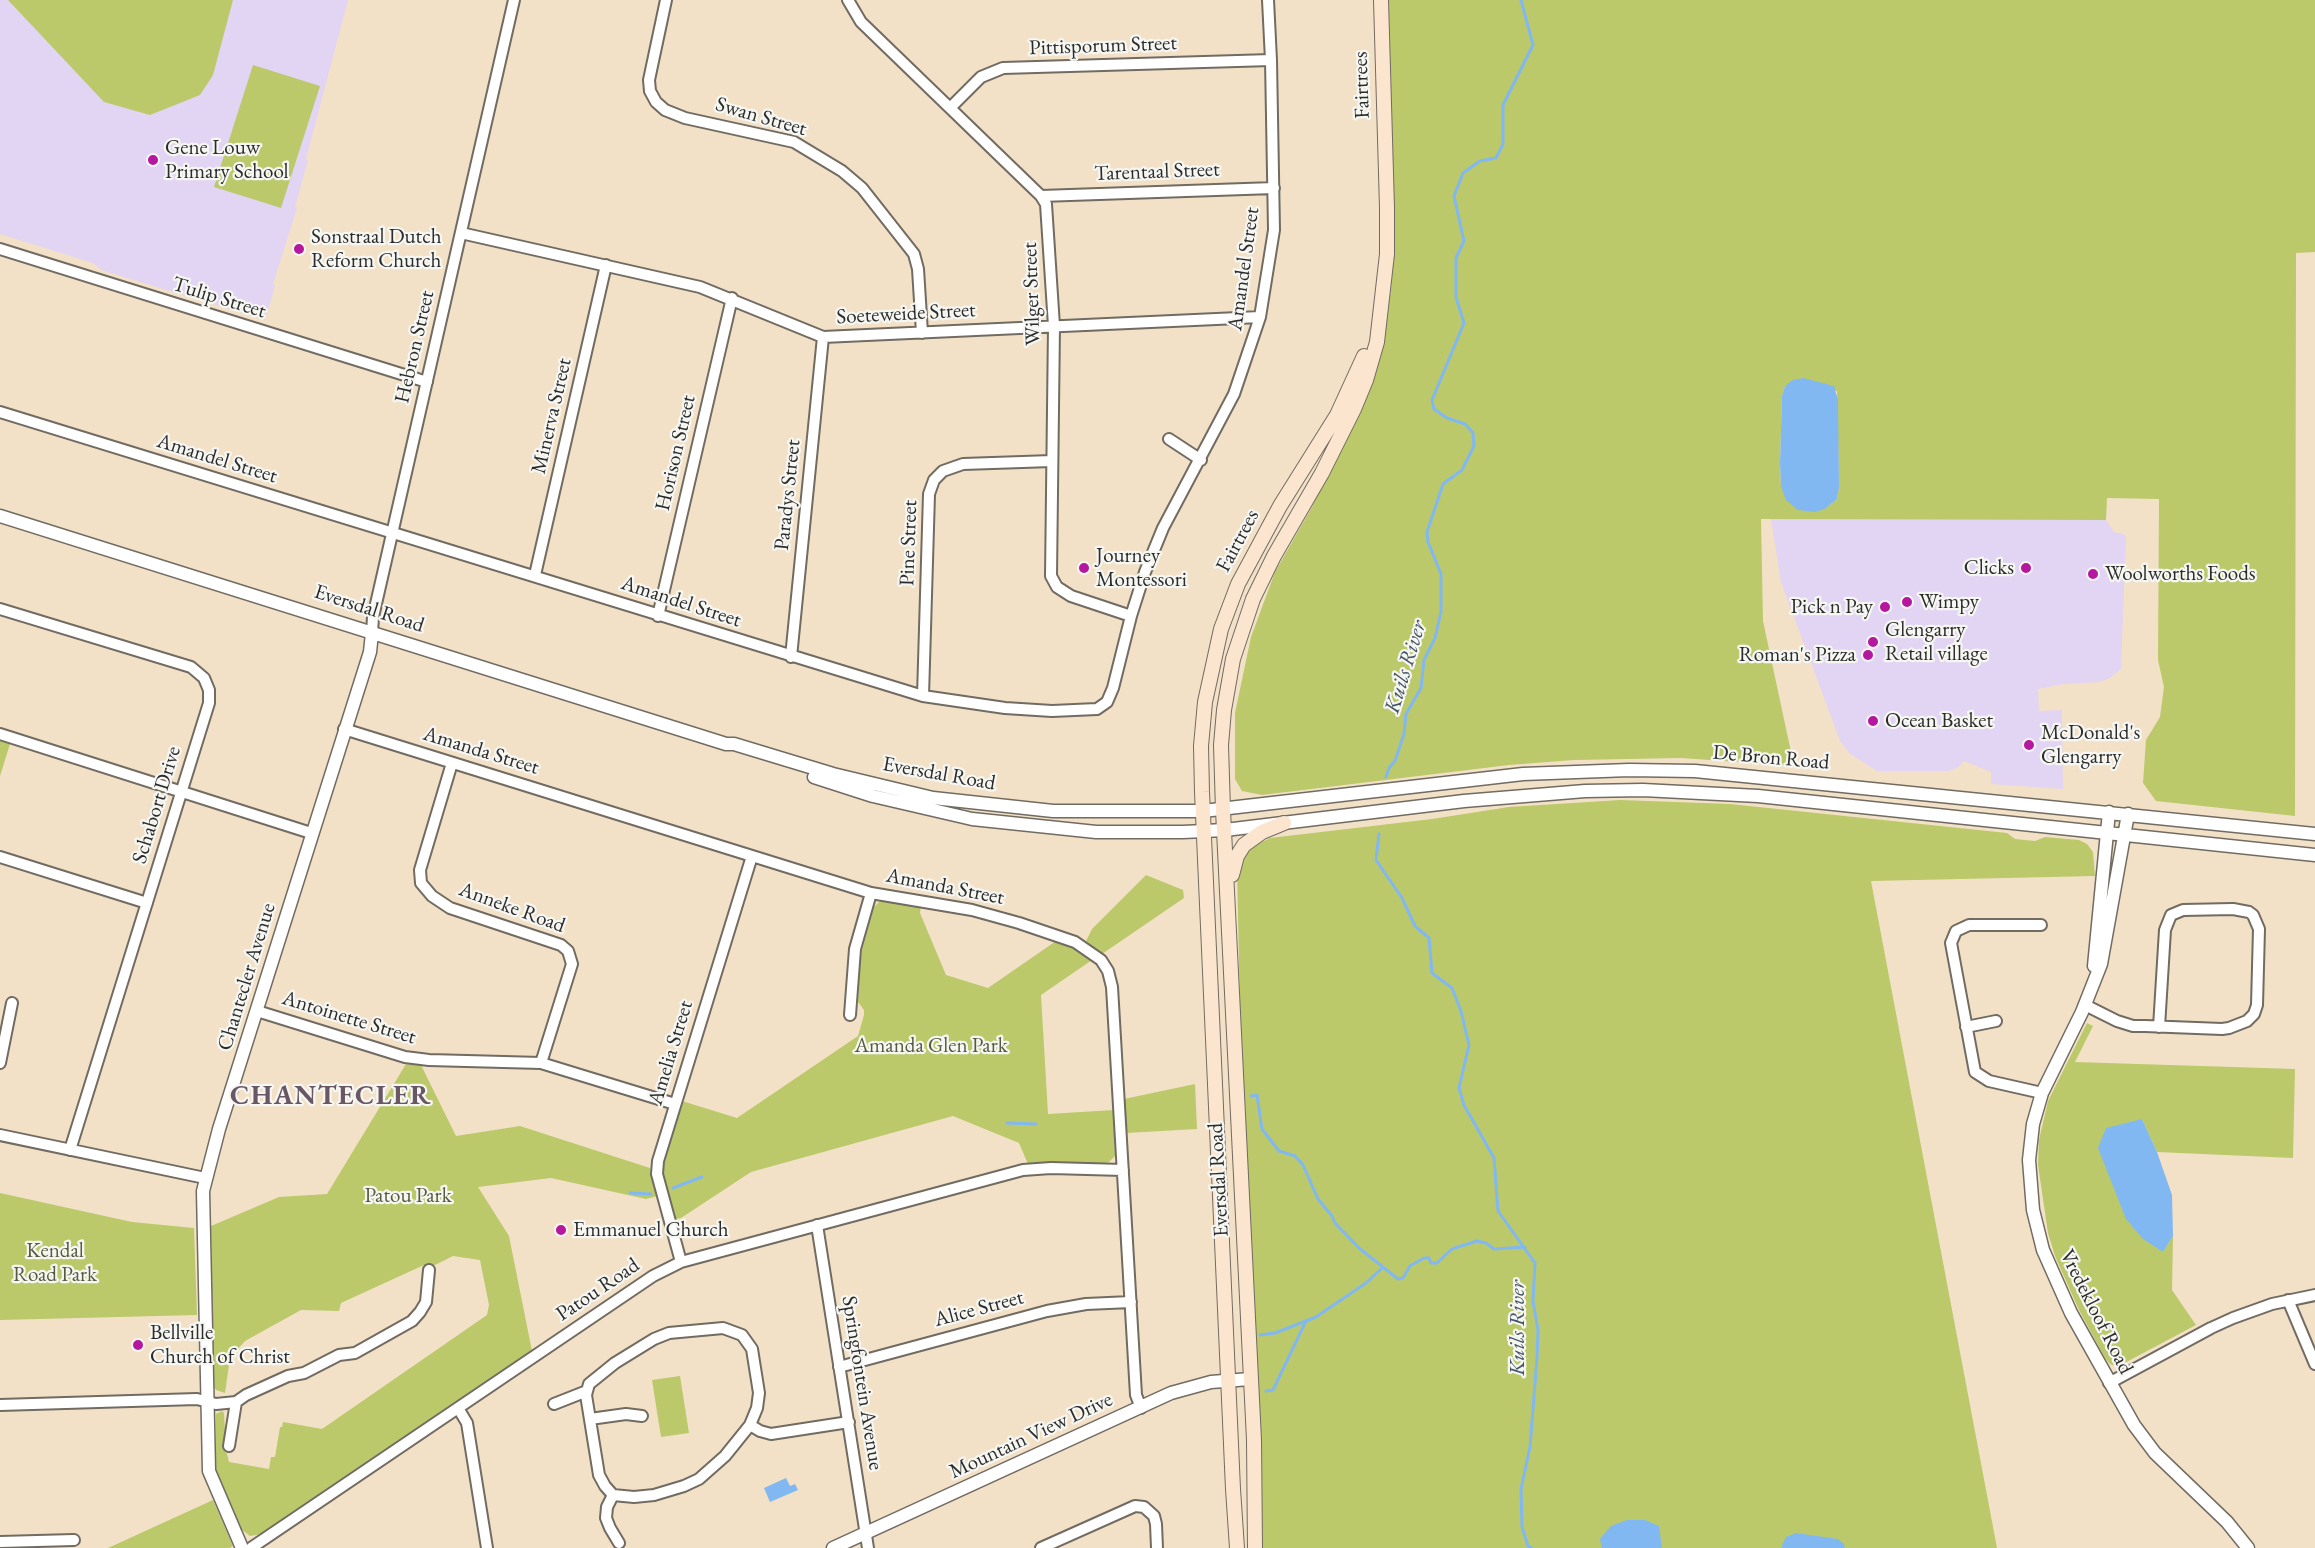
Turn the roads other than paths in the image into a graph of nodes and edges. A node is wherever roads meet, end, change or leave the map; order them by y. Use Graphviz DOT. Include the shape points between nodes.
graph roads {
  1 [pos="514,0"];
  2 [pos="666,0"];
  3 [pos="848,0"];
  4 [pos="1268,0"];
  5 [pos="1381,0"];
  6 [pos="1271,60"];
  7 [pos="950,108"];
  8 [pos="1274,188"];
  9 [pos="1041,196"];
  10 [pos="461,233"];
  11 [pos="0,249"];
  12 [pos="606,265"];
  13 [pos="732,298"];
  14 [pos="1380,312"];
  15 [pos="1260,317"];
  16 [pos="1054,327"];
  17 [pos="922,333"];
  18 [pos="823,337"];
  19 [pos="427,382"];
  20 [pos="0,412"];
  21 [pos="1169,440"];
  22 [pos="1201,460"];
  23 [pos="1052,461"];
  24 [pos="0,516"];
  25 [pos="392,533"];
  26 [pos="535,575"];
  27 [pos="0,609"];
  28 [pos="658,616"];
  29 [pos="1131,616"];
  30 [pos="372,633"];
  31 [pos="791,657"];
  32 [pos="923,696"];
  33 [pos="344,729"];
  34 [pos="0,734"];
  35 [pos="726,744"];
  36 [pos="452,763"];
  37 [pos="182,790"];
  38 [pos="1223,810"];
  39 [pos="1203,811"];
  40 [pos="2109,812"];
  41 [pos="2128,814"];
  42 [pos="1284,823"];
  43 [pos="1225,830"];
  44 [pos="1204,831"];
  45 [pos="311,833"];
  46 [pos="2107,833"];
  47 [pos="2315,834"];
  48 [pos="2125,835"];
  49 [pos="2315,855"];
  50 [pos="752,856"];
  51 [pos="0,857"];
  52 [pos="871,892"];
  53 [pos="1228,892"];
  54 [pos="147,903"];
  55 [pos="2041,925"];
  56 [pos="2092,986"];
  57 [pos="12,1003"];
  58 [pos="2085,1005"];
  59 [pos="257,1011"];
  60 [pos="850,1015"];
  61 [pos="1996,1021"];
  62 [pos="1966,1027"];
  63 [pos="2159,1027"];
  64 [pos="0,1063"];
  65 [pos="541,1063"];
  66 [pos="2042,1093"];
  67 [pos="675,1104"];
  68 [pos="0,1135"];
  69 [pos="70,1150"];
  70 [pos="1123,1170"];
  71 [pos="205,1178"];
  72 [pos="817,1225"];
  73 [pos="681,1262"];
  74 [pos="429,1270"];
  75 [pos="2315,1295"];
  76 [pos="2288,1300"];
  77 [pos="1131,1302"];
  78 [pos="2315,1364"];
  79 [pos="840,1367"];
  80 [pos="1229,1380"];
  81 [pos="1250,1380"];
  82 [pos="2109,1383"];
  83 [pos="587,1391"];
  84 [pos="206,1401"];
  85 [pos="236,1402"];
  86 [pos="554,1404"];
  87 [pos="0,1405"];
  88 [pos="1141,1407"];
  89 [pos="458,1408"];
  90 [pos="642,1416"];
  91 [pos="590,1419"];
  92 [pos="849,1422"];
  93 [pos="750,1425"];
  94 [pos="229,1446"];
  95 [pos="614,1495"];
  96 [pos="866,1533"];
  97 [pos="74,1540"];
  98 [pos="0,1542"];
  99 [pos="619,1543"];
  100 [pos="242,1548"];
  101 [pos="251,1548"];
  102 [pos="487,1548"];
  103 [pos="833,1548"];
  104 [pos="868,1548"];
  105 [pos="1041,1548"];
  106 [pos="1157,1548"];
  107 [pos="1237,1548"];
  108 [pos="1255,1548"];
  109 [pos="2248,1548"];
  1 -- 10 [label="street, Hebron Street"];
  2 -- 17 [label="street, Swan Street" via="649,80 656,102 686,118 794,142 862,188 914,254"];
  3 -- 7 [label="street" via="861,22"];
  4 -- 6 [label="street, Amandel Street"];
  5 -- 14 [label="main road, Fairtrees" via="1387,254"];
  6 -- 7 [label="street, Pittisporum Street" via="1003,68 981,77"];
  6 -- 8 [label="street, Amandel Street"];
  7 -- 9 [label="street"];
  8 -- 9 [label="street, Tarentaal Street"];
  8 -- 15 [label="street, Amandel Street" via="1274,230"];
  9 -- 16 [label="street, Wilger Street" via="1048,217"];
  10 -- 12 [label="street, Soeteweide Street"];
  10 -- 19 [label="street, Hebron Street"];
  11 -- 19 [label="street, Tulip Street"];
  12 -- 13 [label="street, Soeteweide Street"];
  12 -- 26 [label="street, Minerva Street"];
  13 -- 18 [label="street, Soeteweide Street"];
  13 -- 28 [label="street, Horison Street"];
  14 -- 38 [label="main road, Fairtrees" via="1377,342 1354,410 1264,576 1236,648 1221,745"];
  14 -- 39 [label="main road, Fairtrees" via="1349,393 1247,564 1221,629 1205,702 1201,746"];
  15 -- 16 [label="street, Soeteweide Street"];
  15 -- 22 [label="street, Amandel Street" via="1234,394"];
  16 -- 17 [label="street, Soeteweide Street"];
  16 -- 23 [label="street, Wilger Street"];
  17 -- 18 [label="street, Soeteweide Street"];
  18 -- 31 [label="street, Paradys Street"];
  19 -- 25 [label="street, Hebron Street"];
  20 -- 25 [label="street, Amandel Street"];
  21 -- 22 [label="street"];
  22 -- 29 [label="street, Amandel Street" via="1163,528"];
  23 -- 29 [label="street, Wilger Street" via="1053,582 1071,596"];
  23 -- 32 [label="street, Pine Street" via="963,464 943,471 934,480 929,494"];
  24 -- 30 [label="street, Eversdal Road"];
  25 -- 26 [label="street, Amandel Street"];
  25 -- 30 [label="street, Hebron Street"];
  26 -- 28 [label="street, Amandel Street"];
  27 -- 37 [label="street, Schabort Drive" via="191,667 200,674 209,690 209,704"];
  28 -- 31 [label="street, Amandel Street"];
  29 -- 32 [label="street, Amandel Street" via="1113,688 1107,702 1097,709 1005,708"];
  30 -- 33 [label="street, Chantecler Avenue" via="370,652"];
  30 -- 35 [label="street, Eversdal Road"];
  31 -- 32 [label="street, Amandel Street"];
  33 -- 36 [label="street, Amanda Street"];
  33 -- 45 [label="street, Chantecler Avenue"];
  34 -- 37 [label="street"];
  35 -- 39 [label="street, Eversdal Road" via="933,798 1053,811"];
  35 -- 44 [label="street, Eversdal Road" via="873,796 972,819 1096,832"];
  36 -- 50 [label="street, Amanda Street"];
  36 -- 65 [label="street, Anneke Road" via="420,870 421,883 450,908 561,945 568,951 572,964"];
  37 -- 45 [label="street"];
  37 -- 54 [label="street, Schabort Drive"];
  38 -- 39 [label="street, Eversdal Road"];
  38 -- 40 [label="street, De Bron Road" via="1523,774 1629,770 1695,771"];
  38 -- 43 [label="main road, Fairtrees"];
  39 -- 44 [label="main road, Fairtrees"];
  40 -- 41 [label="street, De Bron Road"];
  40 -- 46 [label="street, Vredekloof Road"];
  41 -- 47 [label="street, De Bron Road"];
  41 -- 48 [label="street, Vredekloof Road"];
  42 -- 43 [label="street, De Bron Road"];
  42 -- 46 [label="street, De Bron Road" via="1464,801 1643,790 1758,796"];
  42 -- 53 [label="main road" via="1244,845 1235,862"];
  43 -- 44 [label="street, Eversdal Road"];
  43 -- 53 [label="main road, Eversdal Road"];
  44 -- 80 [label="main road, Eversdal Road"];
  45 -- 59 [label="street, Chantecler Avenue"];
  46 -- 48 [label="street, De Bron Road"];
  46 -- 56 [label="street, Vredekloof Road"];
  48 -- 49 [label="street, De Bron Road"];
  48 -- 56 [label="street, Vredekloof Road" via="2102,964"];
  50 -- 52 [label="street, Amanda Street"];
  50 -- 67 [label="street, Amelia Street"];
  51 -- 54 [label="street"];
  52 -- 60 [label="street" via="855,949"];
  52 -- 70 [label="street, Amanda Street" via="1019,922 1075,942 1101,960 1112,987"];
  53 -- 81 [label="main road, Eversdal Road"];
  54 -- 69 [label="street, Schabort Drive"];
  55 -- 62 [label="street" via="1969,925 1956,931 1952,953"];
  56 -- 58 [label="street, Vredekloof Road"];
  57 -- 64 [label="street"];
  58 -- 63 [label="street" via="2125,1024"];
  58 -- 66 [label="street, Vredekloof Road"];
  59 -- 65 [label="street, Antoinette Street" via="405,1057"];
  59 -- 71 [label="street, Chantecler Avenue"];
  61 -- 62 [label="street"];
  62 -- 66 [label="street" via="1973,1066 1980,1077"];
  63 -- 63 [label="street" via="2229,1028 2251,1018 2257,1005 2259,929 2253,915 2233,909 2183,910 2171,915 2165,930"];
  65 -- 67 [label="street, Antoinette Street"];
  66 -- 82 [label="street, Vredekloof Road" via="2029,1150 2036,1225 2047,1261 2071,1313"];
  67 -- 73 [label="street, Amelia Street" via="657,1169"];
  68 -- 69 [label="street"];
  69 -- 71 [label="street"];
  70 -- 72 [label="street, Patou Road" via="1023,1170"];
  70 -- 77 [label="street, Amanda Street"];
  71 -- 84 [label="street, Chantecler Avenue" via="202,1202"];
  72 -- 73 [label="street, Patou Road"];
  72 -- 79 [label="street, Springfontein Avenue"];
  73 -- 89 [label="street, Patou Road" via="653,1276"];
  74 -- 85 [label="street" via="426,1302 412,1321 355,1353 339,1355 304,1373 288,1376"];
  75 -- 76 [label="street"];
  76 -- 78 [label="street"];
  76 -- 82 [label="street" via="2211,1328"];
  77 -- 79 [label="street, Alice Street" via="1047,1311"];
  77 -- 88 [label="street, Amanda Street" via="1136,1395"];
  79 -- 92 [label="street, Springfontein Avenue"];
  80 -- 81 [label="street, Mountain View Drive"];
  80 -- 88 [label="street, Mountain View Drive" via="1171,1393"];
  80 -- 107 [label="main road, Eversdal Road"];
  81 -- 108 [label="main road, Eversdal Road"];
  82 -- 109 [label="street, Vredekloof Road" via="2149,1446 2227,1522"];
  83 -- 86 [label="street"];
  83 -- 91 [label="street"];
  83 -- 93 [label="street" via="592,1380 654,1338 694,1329 730,1329 742,1335 752,1349 759,1394"];
  84 -- 85 [label="street"];
  84 -- 87 [label="street"];
  84 -- 100 [label="street, Chantecler Avenue" via="210,1476"];
  85 -- 94 [label="street"];
  88 -- 96 [label="street, Mountain View Drive"];
  89 -- 101 [label="street, Patou Road"];
  89 -- 102 [label="street" via="467,1424"];
  90 -- 91 [label="street"];
  91 -- 95 [label="street" via="599,1475"];
  92 -- 93 [label="street" via="771,1434"];
  92 -- 96 [label="street, Springfontein Avenue"];
  93 -- 95 [label="street" via="725,1456 699,1479 654,1495"];
  95 -- 99 [label="street" via="606,1518"];
  96 -- 103 [label="street, Mountain View Drive"];
  96 -- 104 [label="street, Springfontein Avenue"];
  97 -- 98 [label="street"];
  105 -- 106 [label="street" via="1135,1506 1148,1509 1154,1516"];
}
